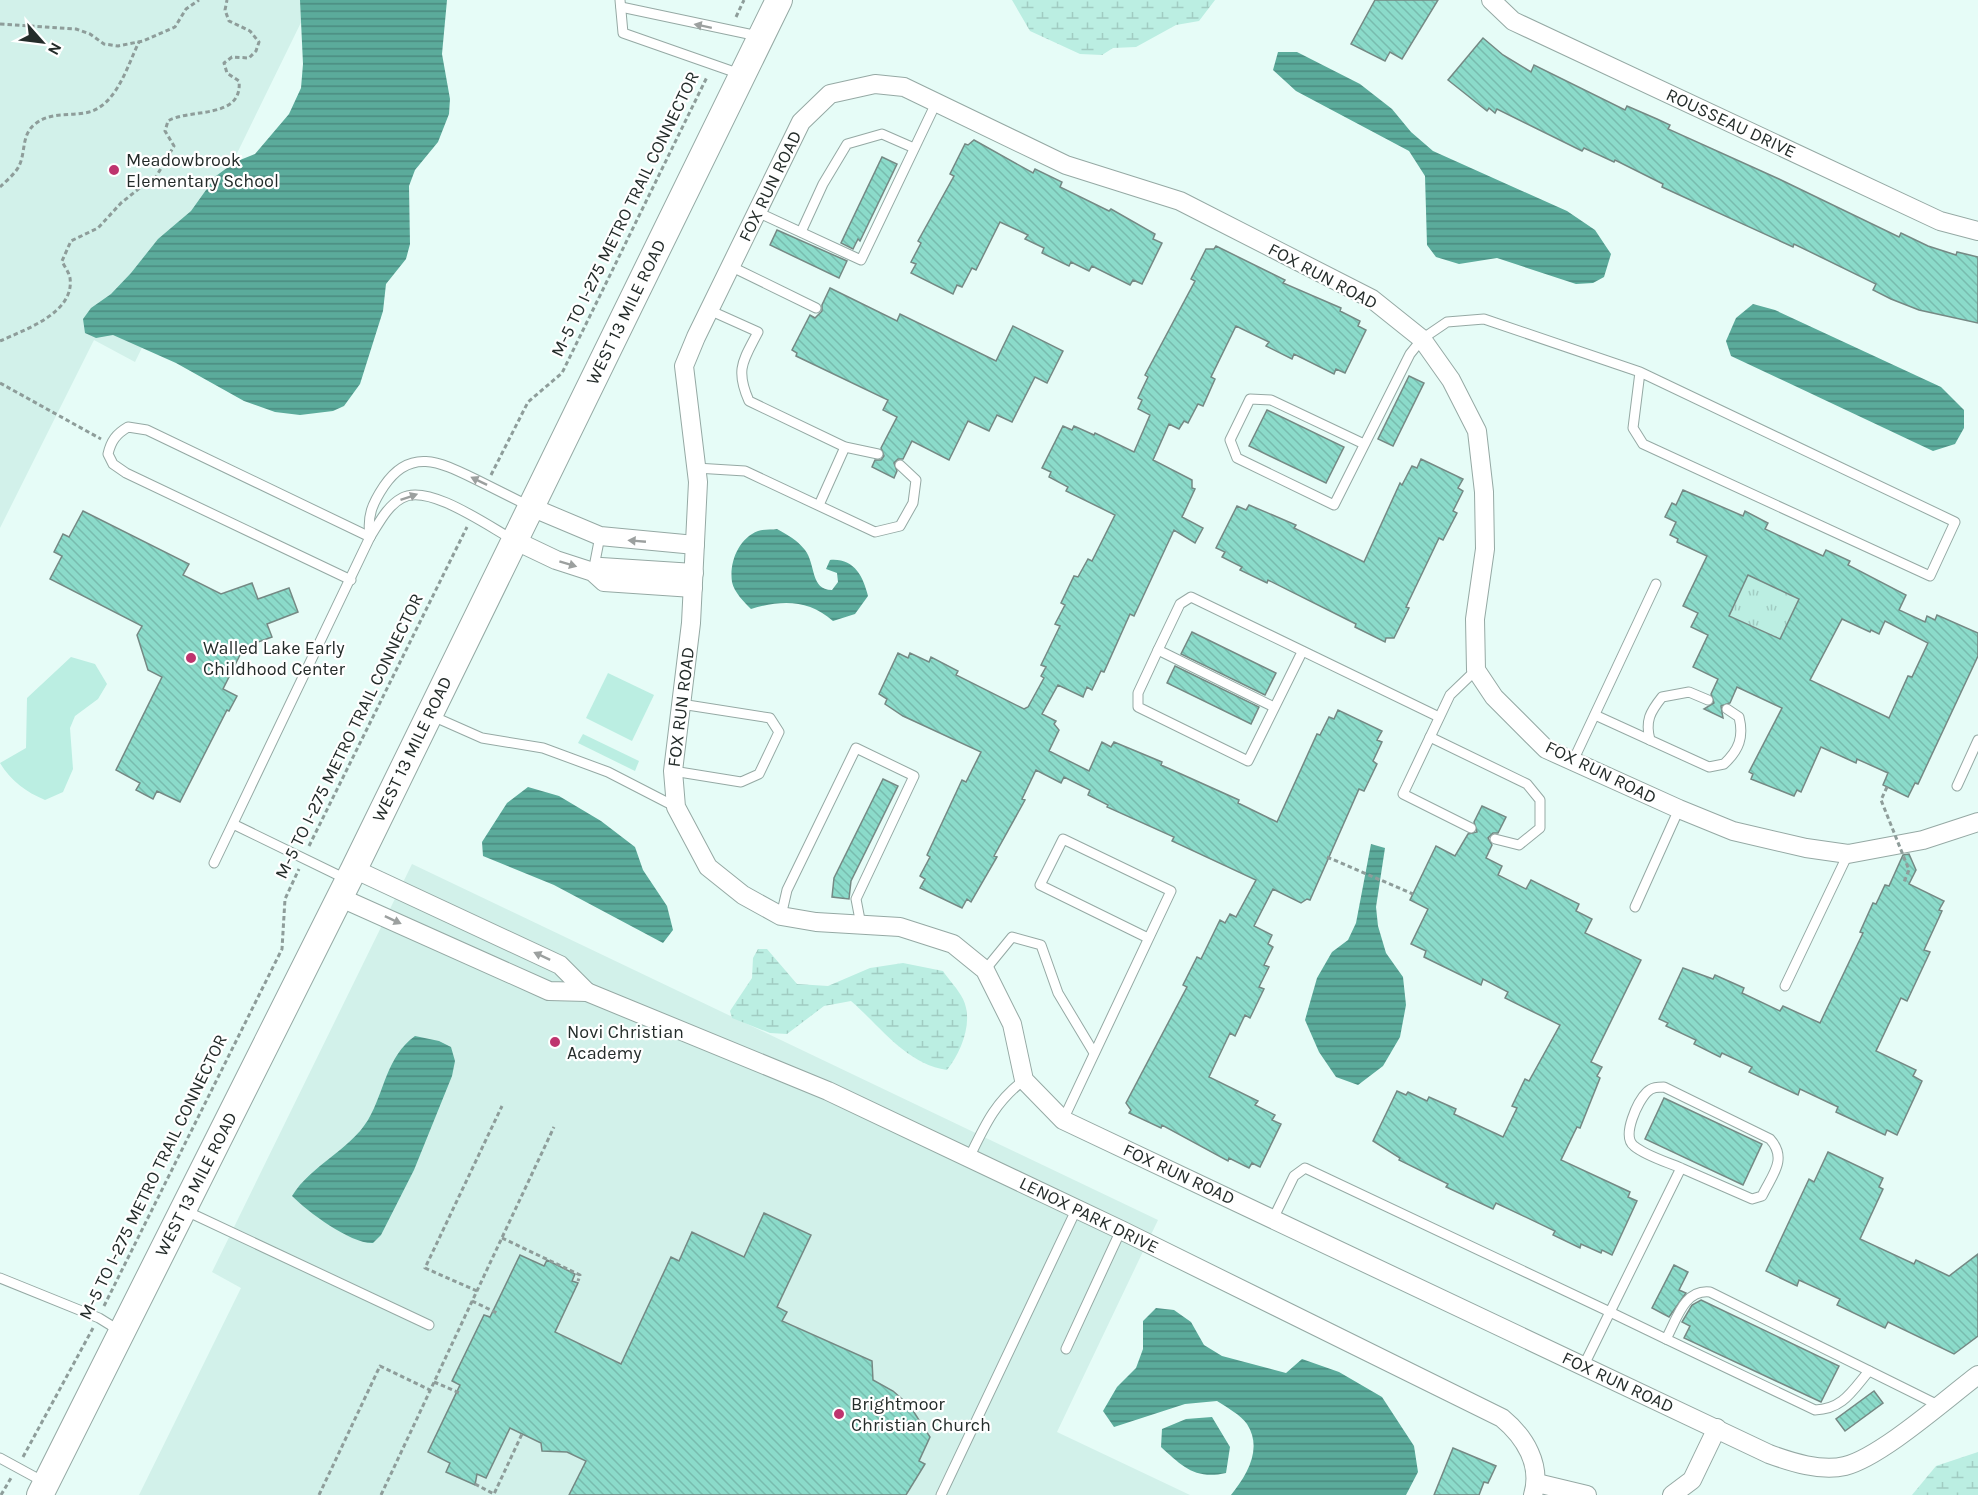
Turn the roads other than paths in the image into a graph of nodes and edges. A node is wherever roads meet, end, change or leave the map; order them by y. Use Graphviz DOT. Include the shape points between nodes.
graph roads {
  1 [pos="779,0"];
  2 [pos="1491,0"];
  3 [pos="620,4"];
  4 [pos="761,37"];
  5 [pos="742,75"];
  6 [pos="937,101"];
  7 [pos="914,148"];
  8 [pos="757,212"];
  9 [pos="1978,231"];
  10 [pos="801,232"];
  11 [pos="730,266"];
  12 [pos="816,308"];
  13 [pos="709,310"];
  14 [pos="1422,339"];
  15 [pos="1640,372"];
  16 [pos="1364,444"];
  17 [pos="844,447"];
  18 [pos="878,454"];
  19 [pos="900,465"];
  20 [pos="696,468"];
  21 [pos="819,505"];
  22 [pos="531,507"];
  23 [pos="600,536"];
  24 [pos="370,537"];
  25 [pos="514,540"];
  26 [pos="695,544"];
  27 [pos="593,572"];
  28 [pos="351,580"];
  29 [pos="693,580"];
  30 [pos="1656,584"];
  31 [pos="1158,650"];
  32 [pos="1302,652"];
  33 [pos="1476,670"];
  34 [pos="1708,700"];
  35 [pos="681,704"];
  36 [pos="1274,706"];
  37 [pos="1727,709"];
  38 [pos="429,714"];
  39 [pos="1595,715"];
  40 [pos="1439,717"];
  41 [pos="1430,737"];
  42 [pos="1650,740"];
  43 [pos="1977,748"];
  44 [pos="1574,761"];
  45 [pos="673,771"];
  46 [pos="1957,786"];
  47 [pos="676,807"];
  48 [pos="1679,809"];
  49 [pos="1978,822"];
  50 [pos="235,825"];
  51 [pos="1471,828"];
  52 [pos="1495,839"];
  53 [pos="1848,854"];
  54 [pos="214,863"];
  55 [pos="347,882"];
  56 [pos="1635,907"];
  57 [pos="458,916"];
  58 [pos="781,916"];
  59 [pos="861,925"];
  60 [pos="1148,938"];
  61 [pos="445,944"];
  62 [pos="984,970"];
  63 [pos="1785,986"];
  64 [pos="587,992"];
  65 [pos="1094,1053"];
  66 [pos="1024,1080"];
  67 [pos="1063,1120"];
  68 [pos="969,1158"];
  69 [pos="1681,1168"];
  70 [pos="1077,1208"];
  71 [pos="183,1210"];
  72 [pos="1273,1219"];
  73 [pos="1121,1230"];
  74 [pos="0,1278"];
  75 [pos="1610,1312"];
  76 [pos="429,1325"];
  77 [pos="122,1332"];
  78 [pos="1666,1339"];
  79 [pos="1066,1349"];
  80 [pos="1584,1365"];
  81 [pos="1869,1371"];
  82 [pos="1978,1375"];
  83 [pos="1938,1405"];
  84 [pos="1717,1428"];
  85 [pos="0,1458"];
  86 [pos="43,1489"];
  87 [pos="1535,1489"];
  88 [pos="941,1495"];
  89 [pos="1587,1495"];
  90 [pos="1672,1495"];
  1 -- 4 [label="street, WEST 13 MILE ROAD"];
  2 -- 9 [label="street, ROUSSEAU DRIVE" via="1522,26 1940,221"];
  4 -- 3 [label="lane, one-way"];
  3 -- 5 [label="lane" via="623,33"];
  4 -- 5 [label="street, WEST 13 MILE ROAD"];
  5 -- 22 [label="street, WEST 13 MILE ROAD"];
  6 -- 7 [label="lane"];
  6 -- 8 [label="street, FOX RUN ROAD" via="904,87 875,84 830,94 801,122"];
  6 -- 14 [label="street, FOX RUN ROAD" via="1066,165 1180,201 1372,300"];
  7 -- 10 [label="lane" via="882,134 847,144"];
  7 -- 10 [label="lane" via="861,260"];
  8 -- 10 [label="lane"];
  8 -- 11 [label="street, FOX RUN ROAD"];
  11 -- 12 [label="lane"];
  11 -- 13 [label="street, FOX RUN ROAD"];
  13 -- 17 [label="lane" via="758,333 744,361 740,380 748,401"];
  13 -- 20 [label="street, FOX RUN ROAD" via="684,366"];
  14 -- 15 [label="lane" via="1447,322 1484,319"];
  14 -- 16 [label="lane" via="1410,354"];
  14 -- 33 [label="street, FOX RUN ROAD" via="1451,380 1477,431 1485,549 1475,619"];
  15 -- 15 [label="lane" via="1955,522 1930,576 1642,444 1633,428"];
  16 -- 16 [label="lane" via="1271,400 1250,399 1230,440 1237,458 1334,505"];
  17 -- 18 [label="lane"];
  17 -- 21 [label="lane"];
  19 -- 21 [label="lane" via="916,480 913,503 900,526 875,532"];
  20 -- 21 [label="lane" via="745,471"];
  20 -- 26 [label="street, FOX RUN ROAD"];
  22 -- 23 [label="street"];
  22 -- 24 [label="lane, one-way" via="439,462 415,461 399,469 374,500 367,520"];
  22 -- 25 [label="street, WEST 13 MILE ROAD"];
  26 -- 23 [label="street, one-way"];
  23 -- 27 [label="lane"];
  24 -- 25 [label="lane, one-way" via="386,512 403,497 419,493 440,499"];
  24 -- 28 [label="lane"];
  24 -- 28 [label="lane" via="147,430 128,427 110,444 108,454 113,464 126,473"];
  25 -- 27 [label="street, one-way"];
  25 -- 38 [label="street, WEST 13 MILE ROAD"];
  26 -- 29 [label="street, FOX RUN ROAD"];
  27 -- 29 [label="street" via="604,582"];
  28 -- 50 [label="lane"];
  29 -- 35 [label="street, FOX RUN ROAD"];
  30 -- 39 [label="lane"];
  31 -- 32 [label="lane" via="1180,604 1191,597"];
  31 -- 36 [label="lane"];
  31 -- 36 [label="lane" via="1137,693 1138,707 1152,716 1248,761"];
  32 -- 36 [label="lane"];
  32 -- 40 [label="lane"];
  33 -- 40 [label="lane" via="1450,694"];
  33 -- 44 [label="street, FOX RUN ROAD" via="1494,697 1546,748"];
  34 -- 42 [label="lane" via="1689,692 1662,697 1650,712"];
  35 -- 45 [label="street, FOX RUN ROAD"];
  35 -- 45 [label="lane" via="770,718 779,732 759,774 741,782"];
  37 -- 42 [label="lane" via="1739,717 1742,728 1740,743 1724,764 1709,767"];
  38 -- 47 [label="lane" via="482,738 543,748 608,772"];
  38 -- 55 [label="street, WEST 13 MILE ROAD"];
  39 -- 42 [label="lane"];
  39 -- 44 [label="lane"];
  40 -- 41 [label="lane"];
  41 -- 51 [label="lane" via="1402,794"];
  41 -- 52 [label="lane" via="1527,784 1540,800 1540,828 1519,845"];
  43 -- 46 [label="lane"];
  44 -- 48 [label="street, FOX RUN ROAD"];
  45 -- 47 [label="street, FOX RUN ROAD"];
  47 -- 58 [label="street, FOX RUN ROAD" via="708,867 743,895"];
  48 -- 53 [label="street, FOX RUN ROAD" via="1733,831"];
  48 -- 56 [label="lane"];
  49 -- 53 [label="street, FOX RUN ROAD" via="1923,840"];
  50 -- 54 [label="lane"];
  50 -- 55 [label="lane"];
  53 -- 63 [label="lane"];
  55 -- 57 [label="street, LENOX PARK DRIVE"];
  55 -- 61 [label="street, LENOX PARK DRIVE, one-way"];
  55 -- 71 [label="street, WEST 13 MILE ROAD"];
  57 -- 61 [label="street"];
  64 -- 57 [label="street, LENOX PARK DRIVE, one-way" via="560,965"];
  58 -- 59 [label="street, FOX RUN ROAD"];
  58 -- 59 [label="lane" via="787,890 856,748 914,776 856,899"];
  59 -- 62 [label="street, FOX RUN ROAD" via="900,927 953,944"];
  60 -- 60 [label="lane" via="1171,891 1063,839 1040,885"];
  60 -- 65 [label="lane"];
  61 -- 64 [label="street, LENOX PARK DRIVE" via="549,991"];
  62 -- 65 [label="lane" via="1012,937 1041,945 1058,993"];
  62 -- 66 [label="street, FOX RUN ROAD" via="1012,1024"];
  64 -- 68 [label="street, LENOX PARK DRIVE" via="828,1091"];
  65 -- 67 [label="lane"];
  66 -- 67 [label="street, FOX RUN ROAD"];
  66 -- 68 [label="lane" via="1005,1095 992,1113"];
  67 -- 72 [label="street, FOX RUN ROAD"];
  68 -- 70 [label="street, LENOX PARK DRIVE"];
  69 -- 69 [label="lane" via="1752,1199 1762,1196 1779,1160 1779,1148 1770,1139 1664,1087 1654,1087 1646,1092 1629,1126 1628,1138 1634,1146"];
  69 -- 75 [label="lane"];
  70 -- 73 [label="street, LENOX PARK DRIVE"];
  70 -- 88 [label="lane"];
  71 -- 76 [label="lane"];
  71 -- 77 [label="street, WEST 13 MILE ROAD"];
  72 -- 75 [label="lane" via="1294,1176 1305,1168"];
  72 -- 80 [label="street, FOX RUN ROAD"];
  73 -- 79 [label="lane"];
  73 -- 87 [label="street, LENOX PARK DRIVE" via="1502,1419 1516,1430 1531,1453"];
  74 -- 77 [label="lane" via="99,1318"];
  75 -- 78 [label="lane"];
  75 -- 80 [label="lane"];
  77 -- 86 [label="street, WEST 13 MILE ROAD"];
  78 -- 81 [label="lane" via="1815,1410 1842,1403"];
  78 -- 81 [label="lane" via="1690,1296 1698,1291 1710,1292"];
  80 -- 84 [label="street, FOX RUN ROAD"];
  81 -- 83 [label="lane"];
  82 -- 83 [label="street, FOX RUN ROAD"];
  83 -- 84 [label="street, FOX RUN ROAD" via="1869,1457 1844,1466 1797,1464"];
  84 -- 90 [label="street" via="1692,1480"];
  85 -- 86 [label="lane" via="18,1465"];
  87 -- 89 [label="street"];
}
